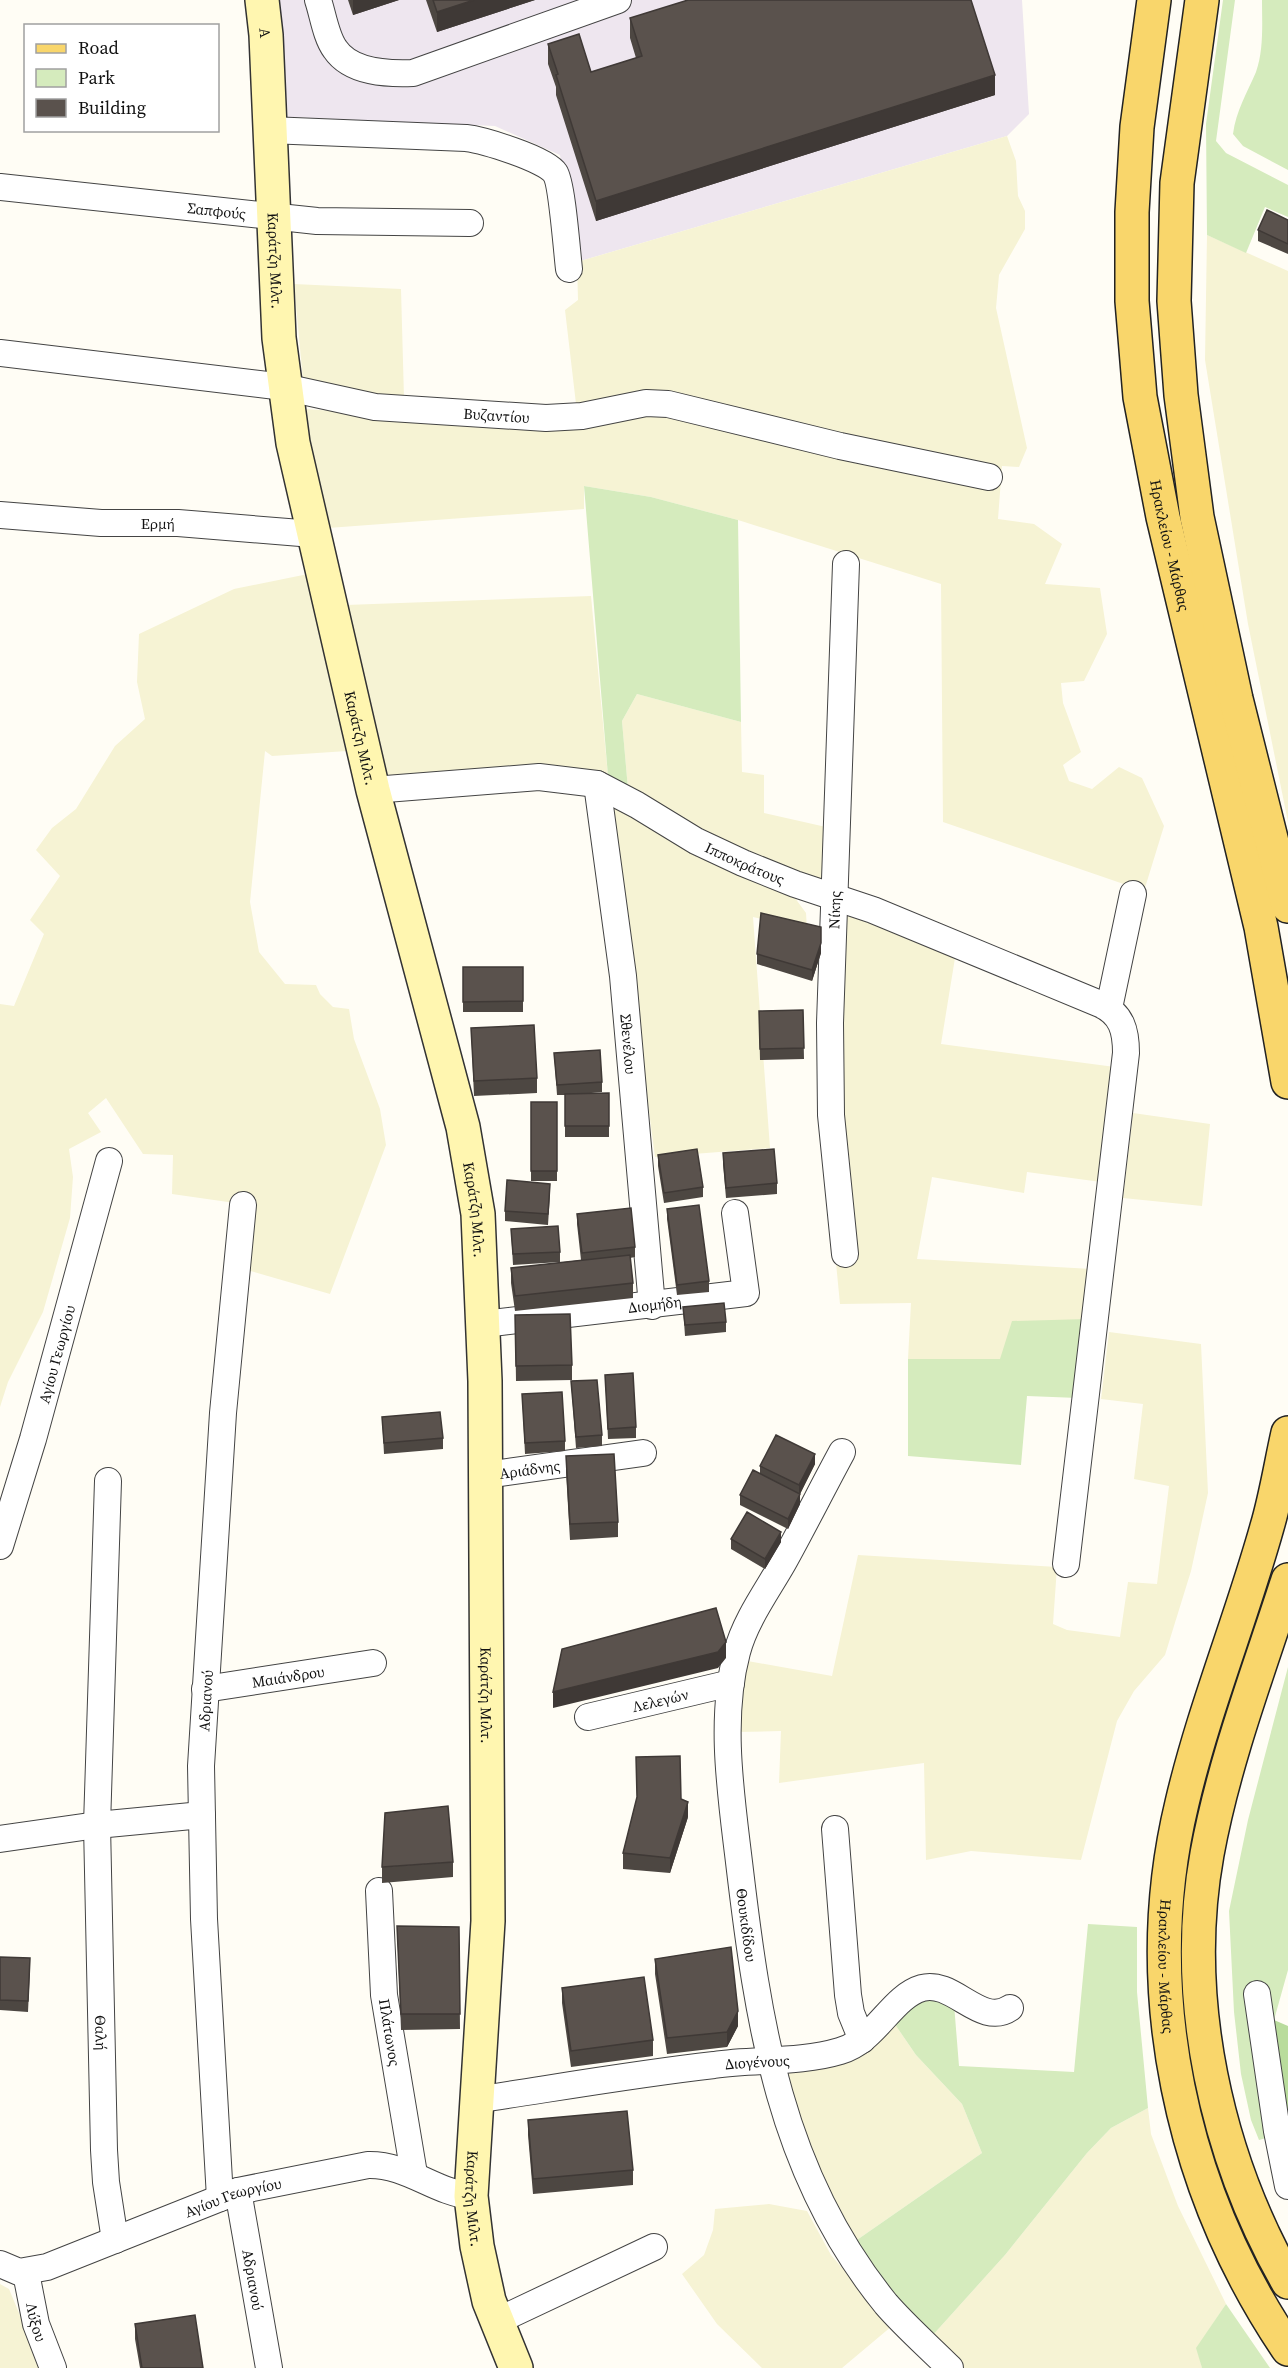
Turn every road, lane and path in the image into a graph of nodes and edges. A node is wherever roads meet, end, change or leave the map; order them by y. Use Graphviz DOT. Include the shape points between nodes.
graph roads {
  1 [pos="262,0"];
  2 [pos="318,0"];
  3 [pos="618,0"];
  4 [pos="1154,0"];
  5 [pos="1202,0"];
  6 [pos="267,65"];
  7 [pos="269,130"];
  8 [pos="0,187"];
  9 [pos="273,217"];
  10 [pos="470,223"];
  11 [pos="569,269"];
  12 [pos="0,353"];
  13 [pos="284,387"];
  14 [pos="989,477"];
  15 [pos="1,521"];
  16 [pos="313,534"];
  17 [pos="846,564"];
  18 [pos="597,784"];
  19 [pos="373,790"];
  20 [pos="1133,894"];
  21 [pos="833,897"];
  22 [pos="1288,906"];
  23 [pos="1109,1008"];
  24 [pos="1288,1083"];
  25 [pos="109,1161"];
  26 [pos="243,1205"];
  27 [pos="735,1213"];
  28 [pos="845,1254"];
  29 [pos="652,1306"];
  30 [pos="484,1324"];
  31 [pos="1288,1433"];
  32 [pos="842,1452"];
  33 [pos="643,1453"];
  34 [pos="486,1475"];
  35 [pos="108,1481"];
  36 [pos="0,1546"];
  37 [pos="1066,1564"];
  38 [pos="1288,1580"];
  39 [pos="373,1663"];
  40 [pos="731,1683"];
  41 [pos="205,1689"];
  42 [pos="588,1717"];
  43 [pos="202,1815"];
  44 [pos="97,1826"];
  45 [pos="835,1828"];
  46 [pos="0,1839"];
  47 [pos="379,1891"];
  48 [pos="1257,1994"];
  49 [pos="1010,2008"];
  50 [pos="862,2040"];
  51 [pos="769,2060"];
  52 [pos="475,2100"];
  53 [pos="1282,2131"];
  54 [pos="414,2174"];
  55 [pos="1288,2186"];
  56 [pos="229,2194"];
  57 [pos="471,2196"];
  58 [pos="115,2240"];
  59 [pos="654,2247"];
  60 [pos="0,2264"];
  61 [pos="26,2273"];
  62 [pos="1288,2282"];
  63 [pos="495,2322"];
  64 [pos="1288,2349"];
  65 [pos="53,2368"];
  66 [pos="268,2368"];
  67 [pos="516,2368"];
  68 [pos="950,2368"];
  1 -- 6 [label="street, Α"];
  2 -- 3 [label="street" via="335,50 357,66 384,74 413,73"];
  4 -- 24 [label="main road, Ηρακλείου - Μάρθας" via="1137,127 1132,212 1132,302 1140,397 1186,619 1261,927"];
  5 -- 22 [label="main road" via="1177,183 1174,301 1181,395 1197,517 1236,699"];
  6 -- 7 [label="street, Καράτζη Μιλτ."];
  7 -- 9 [label="street, Καράτζη Μιλτ."];
  7 -- 11 [label="street" via="466,138 485,141 544,164 557,177"];
  8 -- 9 [label="street, Σαπφούς"];
  9 -- 10 [label="street, Σαπφούς" via="362,223"];
  9 -- 13 [label="street, Καράτζη Μιλτ."];
  12 -- 13 [label="street, Βυζαντίου"];
  13 -- 14 [label="street, Βυζαντίου" via="375,407 546,418 582,416 646,403 668,404"];
  13 -- 16 [label="street, Καράτζη Μιλτ."];
  15 -- 16 [label="street, Ερμή" via="178,523"];
  16 -- 19 [label="street, Καράτζη Μιλτ."];
  17 -- 21 [label="street, Νίκης"];
  18 -- 19 [label="street, Ιπποκράτους" via="539,777"];
  18 -- 21 [label="street, Ιπποκράτους" via="712,850"];
  18 -- 29 [label="street, Σθενέλου" via="625,999"];
  19 -- 30 [label="street, Καράτζη Μιλτ." via="470,1158 479,1224"];
  20 -- 23 [label="street"];
  21 -- 23 [label="street, Ιπποκράτους"];
  21 -- 28 [label="street, Νίκης" via="831,1115"];
  23 -- 37 [label="street" via="1123,1026 1126,1053"];
  25 -- 36 [label="street, Αγίου Γεωργίου"];
  26 -- 41 [label="street, Αδριανού" via="223,1413"];
  27 -- 29 [label="street, Διομήδη" via="746,1293"];
  29 -- 30 [label="street, Διομήδη"];
  30 -- 34 [label="street, Καράτζη Μιλτ."];
  31 -- 64 [label="main road, Ηρακλείου - Μάρθας" via="1268,1526 1182,1803 1171,1858 1165,1952 1173,2072 1194,2152 1237,2264"];
  32 -- 40 [label="street, Θουκιδίδου" via="751,1618 737,1650"];
  33 -- 34 [label="street, Αριάδνης"];
  34 -- 52 [label="street, Καράτζη Μιλτ." via="488,1921"];
  35 -- 44 [label="street, Θαλή"];
  38 -- 62 [label="main road, Ηρακλείου - Μάρθας" via="1211,1833 1203,1874 1199,1957 1207,2049 1226,2134 1257,2224"];
  39 -- 41 [label="street, Μαιάνδρου"];
  40 -- 42 [label="street, Λελεγών"];
  40 -- 51 [label="street, Θουκιδίδου" via="729,1748 734,1826 752,1967"];
  41 -- 43 [label="street, Αδριανού"];
  43 -- 44 [label="street"];
  43 -- 56 [label="street, Αδριανού" via="204,1919"];
  44 -- 46 [label="street"];
  44 -- 58 [label="street, Θαλή" via="105,2182"];
  45 -- 50 [label="street" via="848,1995"];
  47 -- 54 [label="street, Πλάτωνος" via="384,1995"];
  48 -- 53 [label="street"];
  49 -- 50 [label="street, Διογένους" via="996,2013 985,2011 942,1989 926,1987 907,1995"];
  50 -- 51 [label="street, Διογένους" via="839,2052"];
  51 -- 52 [label="street, Διογένους" via="676,2069"];
  51 -- 68 [label="street, Θουκιδίδου" via="794,2143 829,2220 886,2303"];
  52 -- 57 [label="street, Καράτζη Μιλτ."];
  53 -- 55 [label="street"];
  54 -- 56 [label="street, Αγίου Γεωργίου" via="386,2165 368,2165"];
  54 -- 57 [label="street, Αγίου Γεωργίου" via="442,2190"];
  56 -- 58 [label="street, Αγίου Γεωργίου"];
  56 -- 66 [label="street, Αδριανού"];
  57 -- 63 [label="street, Καράτζη Μιλτ." via="480,2265"];
  58 -- 61 [label="street, Αγίου Γεωργίου"];
  59 -- 63 [label="street"];
  60 -- 61 [label="street"];
  61 -- 65 [label="street, Λύξου" via="36,2324"];
  63 -- 67 [label="street, Καράτζη Μιλτ."];
}
